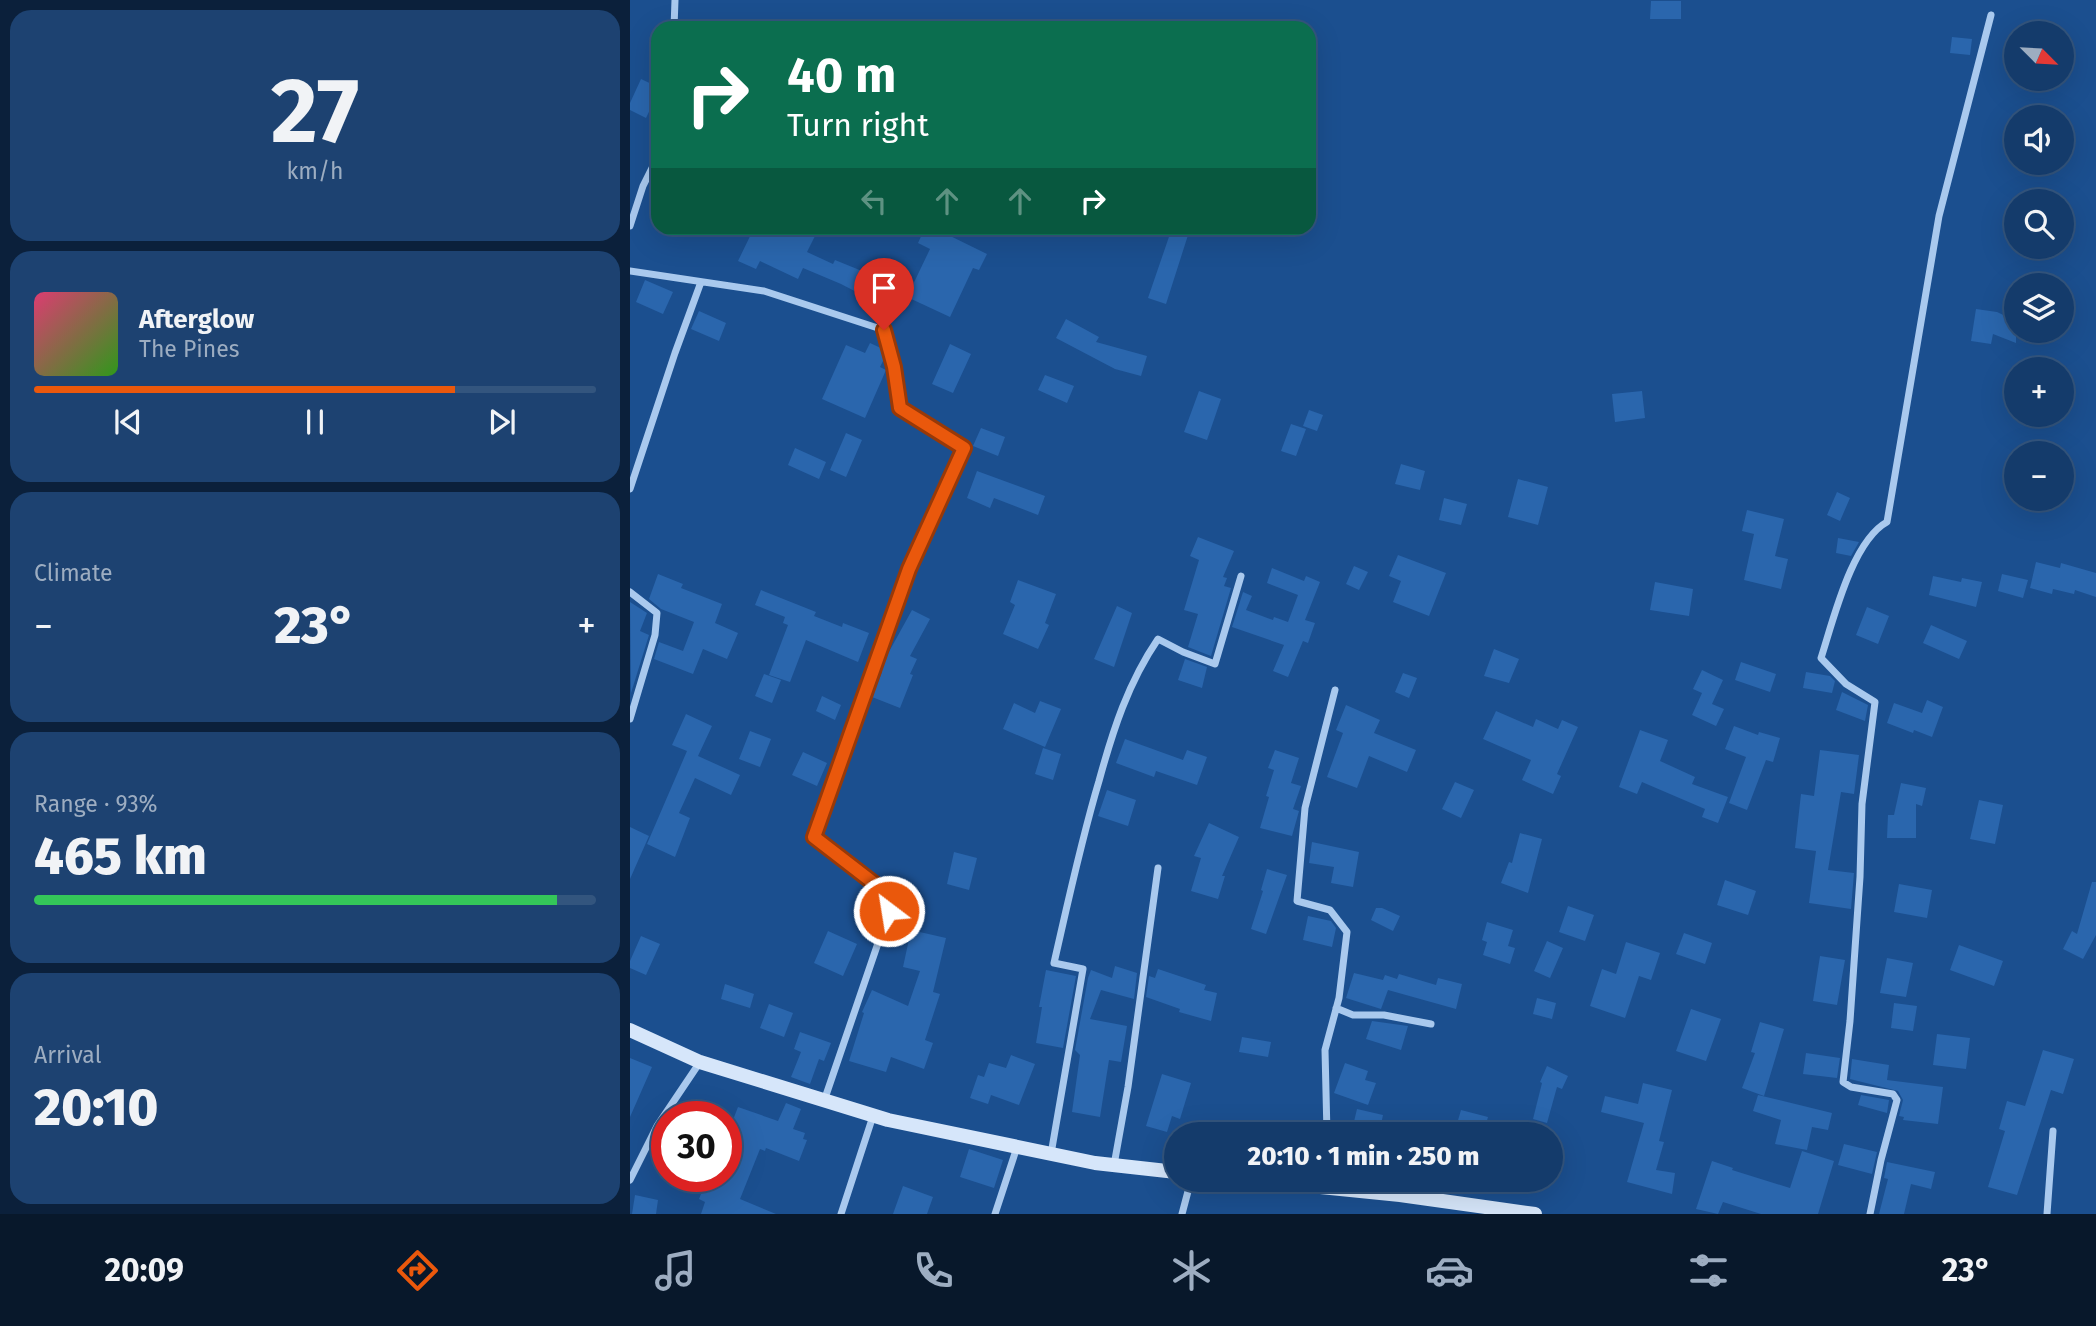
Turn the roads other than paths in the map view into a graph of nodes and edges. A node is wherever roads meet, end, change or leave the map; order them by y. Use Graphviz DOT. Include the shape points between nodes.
graph roads {
  1 [pos="675,0"];
  2 [pos="1992,15"];
  3 [pos="674,21"];
  4 [pos="651,170"];
  5 [pos="630,226"];
  6 [pos="630,271"];
  7 [pos="701,282"];
  8 [pos="630,489"];
  9 [pos="1241,576"];
  10 [pos="630,592"];
  11 [pos="1335,690"];
  12 [pos="630,719"];
  13 [pos="1157,868"];
  14 [pos="1336,1008"];
  15 [pos="1431,1024"];
  16 [pos="630,1030"];
  17 [pos="700,1062"];
  18 [pos="824,1101"];
  19 [pos="873,1115"];
  20 [pos="1327,1122"];
  21 [pos="2053,1131"];
  22 [pos="1017,1147"];
  23 [pos="1051,1154"];
  24 [pos="1114,1165"];
  25 [pos="1164,1171"];
  26 [pos="630,1180"];
  27 [pos="1188,1192"];
  28 [pos="1380,1192"];
  29 [pos="841,1214"];
  30 [pos="995,1214"];
  31 [pos="1182,1214"];
  32 [pos="1535,1214"];
  33 [pos="1870,1214"];
  34 [pos="2047,1214"];
  1 -- 3 [label="street"];
  2 -- 33 [label="street" via="1939,216 1887,522 1875,528 1846,579 1821,658 1846,684 1875,702 1862,804 1843,1082 1893,1094 1897,1100"];
  4 -- 5 [label="street"];
  6 -- 7 [label="street"];
  7 -- 8 [label="street"];
  7 -- 18 [label="street" via="764,291 884,330 900,408 964,448 909,569 814,837 880,888 889,911"];
  9 -- 23 [label="street" via="1215,664 1158,639 1118,716 1087,820 1054,963 1083,969"];
  10 -- 12 [label="street" via="657,614"];
  11 -- 14 [label="street" via="1305,808 1297,901 1330,910 1347,932"];
  13 -- 24 [label="street"];
  14 -- 15 [label="street" via="1353,1015 1384,1015"];
  14 -- 20 [label="street" via="1325,1050"];
  16 -- 17 [label="main road"];
  17 -- 18 [label="main road"];
  17 -- 26 [label="street" via="657,1126"];
  18 -- 19 [label="main road"];
  19 -- 22 [label="main road"];
  19 -- 29 [label="street"];
  21 -- 34 [label="street"];
  22 -- 23 [label="main road"];
  22 -- 30 [label="street"];
  23 -- 24 [label="main road"];
  24 -- 25 [label="main road"];
  27 -- 31 [label="street"];
  28 -- 32 [label="main road"];
}
